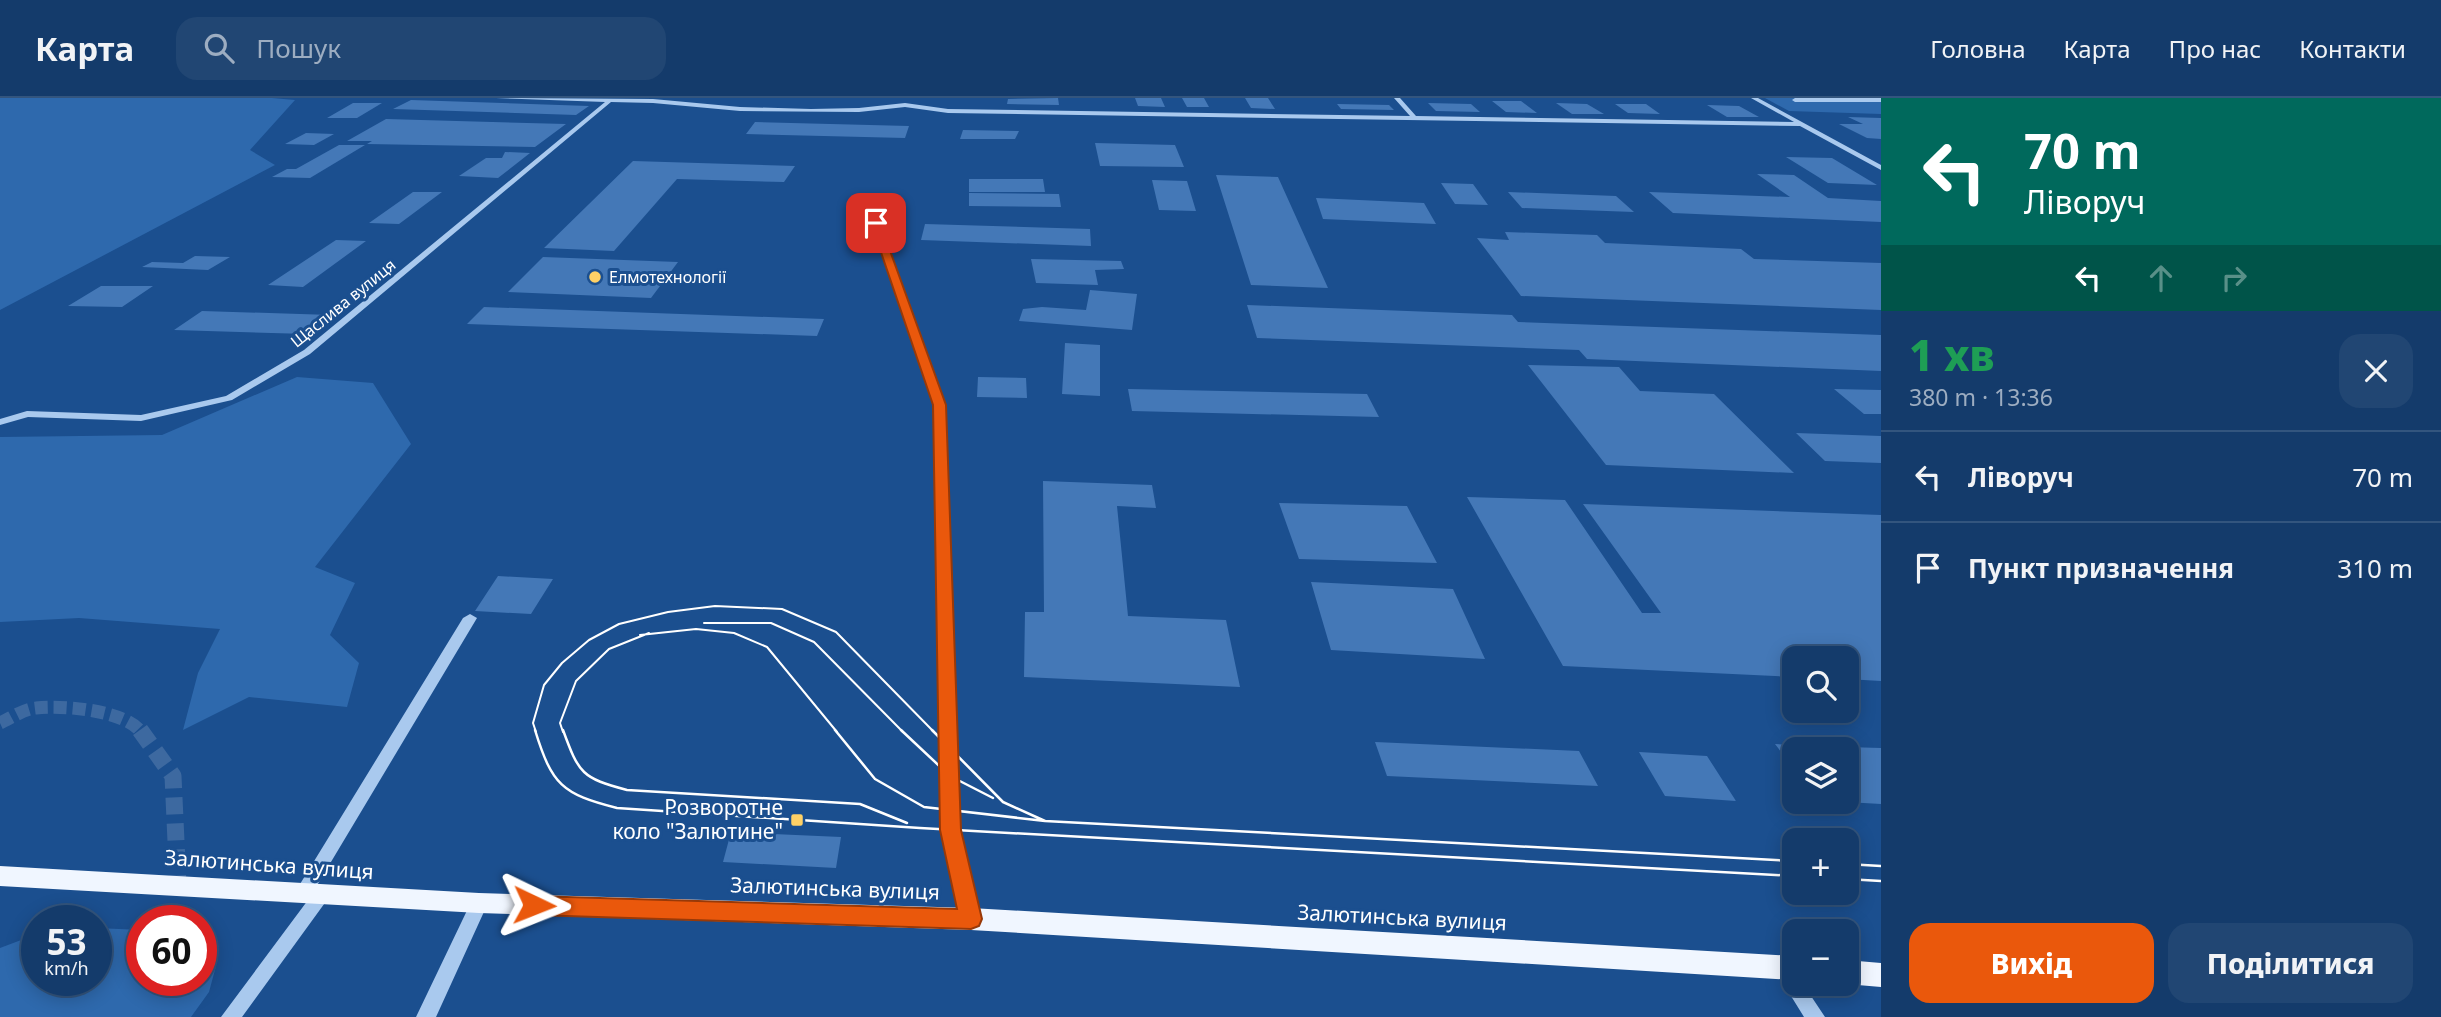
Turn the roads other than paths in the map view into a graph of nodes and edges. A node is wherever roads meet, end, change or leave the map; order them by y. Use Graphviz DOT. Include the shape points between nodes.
graph roads {
  1 [pos="499,98"];
  2 [pos="1397,98"];
  3 [pos="1754,98"];
  4 [pos="611,100"];
  5 [pos="1795,100"];
  6 [pos="1881,100"];
  7 [pos="907,102"];
  8 [pos="1413,116"];
  9 [pos="1800,124"];
  10 [pos="1881,168"];
  11 [pos="876,223"];
  12 [pos="0,422"];
  13 [pos="470,618"];
  14 [pos="0,876"];
  15 [pos="312,895"];
  16 [pos="479,904"];
  17 [pos="971,919"];
  18 [pos="1782,968"];
  19 [pos="1859,973"];
  20 [pos="1881,975"];
  21 [pos="1803,996"];
  22 [pos="231,1017"];
  23 [pos="426,1017"];
  24 [pos="1815,1017"];
  1 -- 4 [label="street"];
  2 -- 8 [label="street"];
  3 -- 9 [label="street"];
  4 -- 7 [label="street" via="811,111"];
  4 -- 12 [label="street, Щаслива вулиця" via="307,352 229,398 141,418 27,414"];
  5 -- 6 [label="street"];
  7 -- 8 [label="street" via="948,111"];
  8 -- 9 [label="street"];
  9 -- 10 [label="street"];
  11 -- 17 [label="street" via="940,405 951,830"];
  13 -- 15 [label="street"];
  14 -- 15 [label="main road, Залютинська вулиця"];
  15 -- 16 [label="main road, Залютинська вулиця"];
  15 -- 22 [label="street"];
  16 -- 17 [label="main road, Залютинська вулиця"];
  16 -- 23 [label="street"];
  17 -- 18 [label="main road, Залютинська вулиця"];
  19 -- 20 [label="main road"];
  21 -- 24 [label="street"];
}
